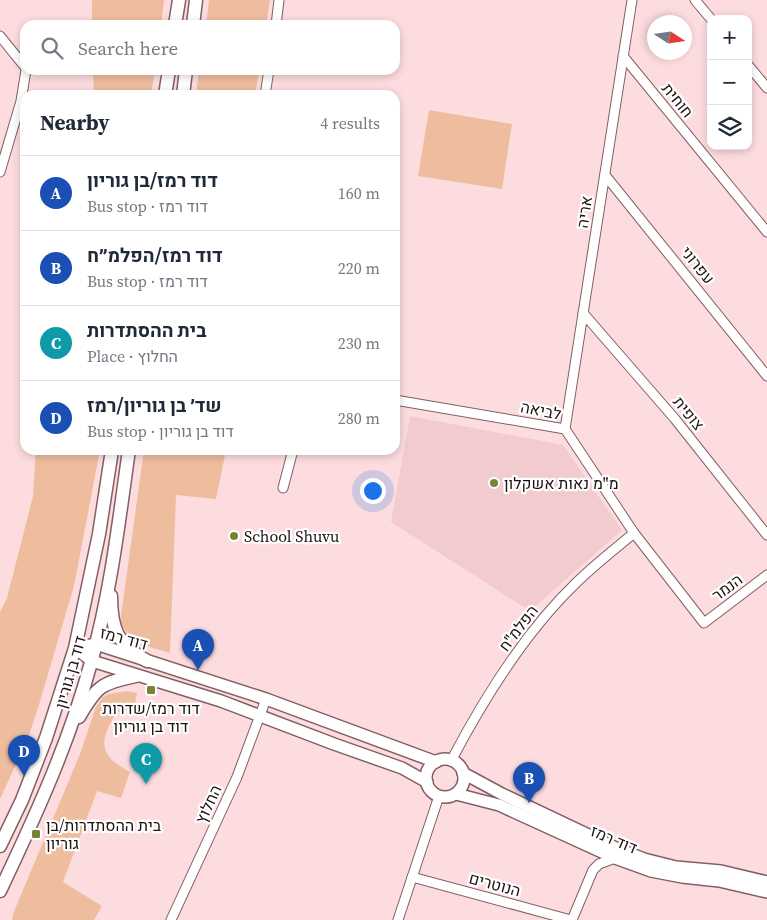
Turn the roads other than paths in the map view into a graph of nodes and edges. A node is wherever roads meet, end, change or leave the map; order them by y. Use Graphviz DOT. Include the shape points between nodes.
graph roads {
  1 [pos="179,0"];
  2 [pos="196,0"];
  3 [pos="279,0"];
  4 [pos="632,0"];
  5 [pos="695,0"];
  6 [pos="708,15"];
  7 [pos="176,20"];
  8 [pos="193,20"];
  9 [pos="277,20"];
  10 [pos="0,36"];
  11 [pos="623,56"];
  12 [pos="20,61"];
  13 [pos="752,70"];
  14 [pos="25,75"];
  15 [pos="168,75"];
  16 [pos="185,75"];
  17 [pos="268,75"];
  18 [pos="767,88"];
  19 [pos="23,90"];
  20 [pos="166,90"];
  21 [pos="184,90"];
  22 [pos="266,90"];
  23 [pos="20,104"];
  24 [pos="0,172"];
  25 [pos="605,175"];
  26 [pos="767,232"];
  27 [pos="584,313"];
  28 [pos="767,376"];
  29 [pos="400,401"];
  30 [pos="565,429"];
  31 [pos="111,455"];
  32 [pos="128,455"];
  33 [pos="292,455"];
  34 [pos="283,488"];
  35 [pos="634,533"];
  36 [pos="767,535"];
  37 [pos="110,574"];
  38 [pos="767,575"];
  39 [pos="704,623"];
  40 [pos="96,644"];
  41 [pos="75,648"];
  42 [pos="92,661"];
  43 [pos="147,661"];
  44 [pos="136,676"];
  45 [pos="266,699"];
  46 [pos="259,716"];
  47 [pos="67,739"];
  48 [pos="451,761"];
  49 [pos="436,762"];
  50 [pos="463,773"];
  51 [pos="427,782"];
  52 [pos="456,794"];
  53 [pos="439,796"];
  54 [pos="0,846"];
  55 [pos="615,858"];
  56 [pos="412,877"];
  57 [pos="767,882"];
  58 [pos="0,891"];
  59 [pos="767,892"];
  60 [pos="172,920"];
  61 [pos="398,920"];
  62 [pos="571,920"];
  1 -- 7 [label="main road"];
  2 -- 8 [label="main road"];
  3 -- 9 [label="street"];
  4 -- 11 [label="street, אריה"];
  5 -- 6 [label="street"];
  10 -- 12 [label="street"];
  11 -- 25 [label="street, אריה"];
  11 -- 26 [label="street, חוחית"];
  13 -- 18 [label="street"];
  14 -- 19 [label="street"];
  15 -- 20 [label="main road"];
  16 -- 21 [label="main road"];
  17 -- 22 [label="street"];
  23 -- 24 [label="street"];
  25 -- 27 [label="street, אריה"];
  25 -- 28 [label="street, עפרוני"];
  27 -- 30 [label="street, אריה"];
  27 -- 36 [label="street, צופית" via="675,419"];
  29 -- 30 [label="street, לביאה"];
  30 -- 35 [label="street, לביאה"];
  31 -- 41 [label="main road, דוד בן גוריון" via="99,534"];
  32 -- 37 [label="main road, דוד בן גוריון"];
  33 -- 34 [label="street"];
  35 -- 39 [label="street, לביאה"];
  35 -- 48 [label="street, הפלמ\"ח" via="576,582 544,617 472,721"];
  37 -- 40 [label="main road, דוד בן גוריון"];
  37 -- 43 [label="main road" via="111,605 117,634 131,652"];
  38 -- 39 [label="street, הנמר"];
  40 -- 41 [label="street, דוד רמז"];
  40 -- 42 [label="main road, דוד בן גוריון"];
  40 -- 43 [label="street, דוד רמז"];
  41 -- 42 [label="street, דוד רמז"];
  41 -- 54 [label="main road, דוד בן גוריון" via="46,738"];
  42 -- 44 [label="street, דוד רמז"];
  42 -- 47 [label="main road, דוד בן גוריון"];
  43 -- 45 [label="street, דוד רמז"];
  44 -- 46 [label="street, דוד רמז" via="175,686"];
  44 -- 47 [label="main road" via="100,686"];
  45 -- 46 [label="street, החלוץ"];
  45 -- 49 [label="street, דוד רמז"];
  46 -- 51 [label="street, דוד רמז" via="402,768"];
  46 -- 60 [label="street, החלוץ" via="236,778"];
  47 -- 58 [label="main road, דוד בן גוריון" via="45,796"];
  48 -- 49 [label="street"];
  48 -- 50 [label="street"];
  49 -- 51 [label="street" via="428,771"];
  50 -- 52 [label="street" via="463,785"];
  50 -- 57 [label="street, דוד רמז" via="644,859"];
  51 -- 53 [label="street"];
  52 -- 53 [label="street"];
  52 -- 55 [label="street, דוד רמז" via="499,805"];
  53 -- 56 [label="street"];
  55 -- 59 [label="street, דוד רמז" via="666,875 719,881"];
  55 -- 62 [label="street" via="593,870"];
  56 -- 61 [label="street"];
  56 -- 62 [label="street, הנוטרים"];
}
